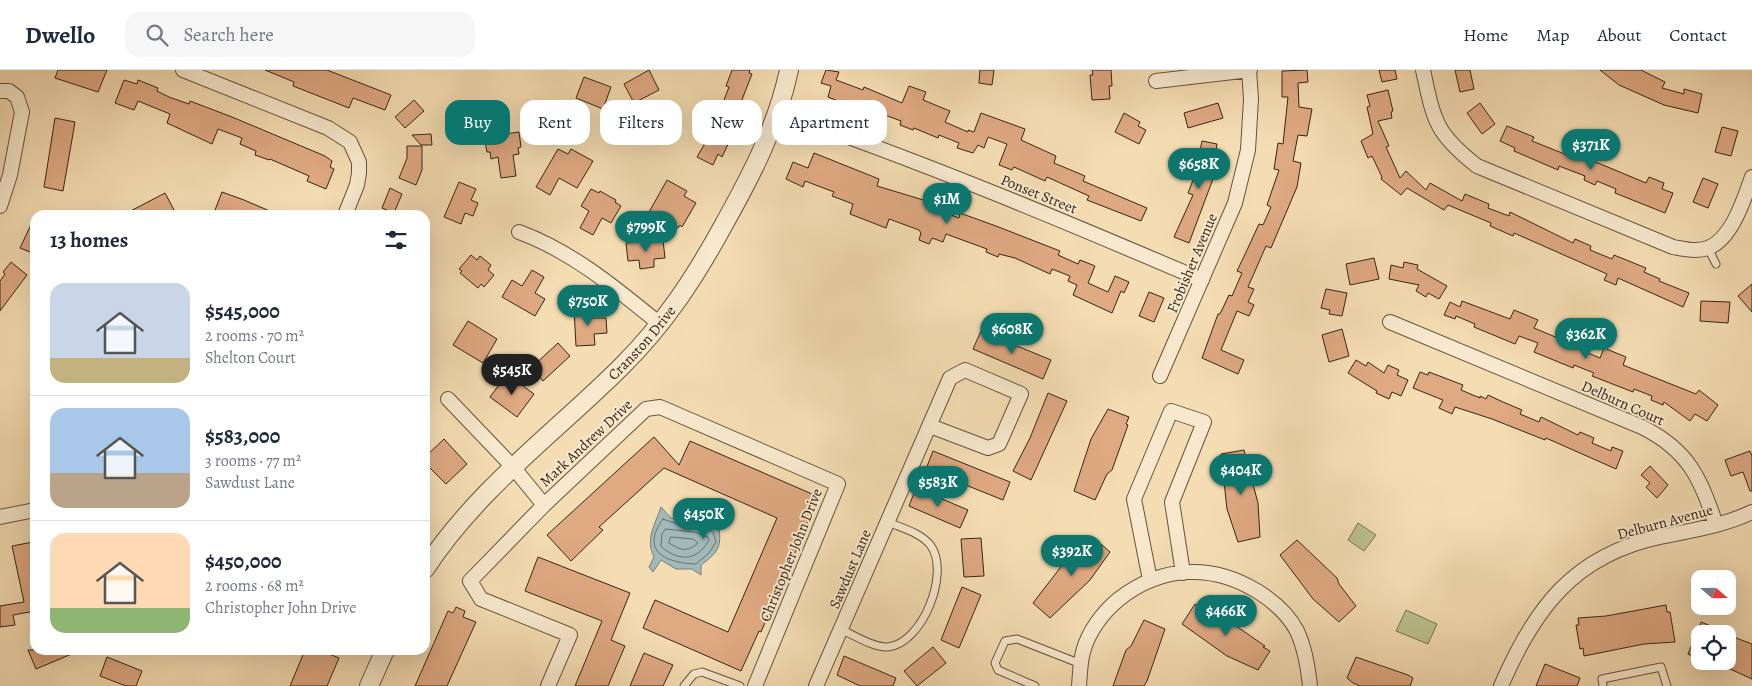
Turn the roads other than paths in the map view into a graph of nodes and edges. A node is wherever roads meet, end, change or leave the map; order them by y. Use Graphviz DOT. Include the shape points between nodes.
graph roads {
  1 [pos="183,70"];
  2 [pos="789,70"];
  3 [pos="1250,70"];
  4 [pos="1423,70"];
  5 [pos="1156,81"];
  6 [pos="0,91"];
  7 [pos="781,100"];
  8 [pos="772,127"];
  9 [pos="869,145"];
  10 [pos="1752,177"];
  11 [pos="0,206"];
  12 [pos="347,210"];
  13 [pos="519,232"];
  14 [pos="1708,248"];
  15 [pos="1716,264"];
  16 [pos="1202,280"];
  17 [pos="1390,322"];
  18 [pos="661,325"];
  19 [pos="1160,376"];
  20 [pos="448,399"];
  21 [pos="652,407"];
  22 [pos="930,426"];
  23 [pos="513,467"];
  24 [pos="544,505"];
  25 [pos="30,511"];
  26 [pos="1752,512"];
  27 [pos="0,517"];
  28 [pos="888,522"];
  29 [pos="1716,525"];
  30 [pos="430,562"];
  31 [pos="1183,573"];
  32 [pos="1150,580"];
  33 [pos="842,630"];
  34 [pos="383,655"];
  35 [pos="1081,664"];
  36 [pos="722,683"];
  37 [pos="370,686"];
  38 [pos="548,686"];
  39 [pos="684,686"];
  40 [pos="740,686"];
  41 [pos="755,686"];
  42 [pos="816,686"];
  43 [pos="1035,686"];
  44 [pos="1079,686"];
  45 [pos="1310,686"];
  46 [pos="1501,686"];
  47 [pos="1603,686"];
  48 [pos="1667,686"];
  1 -- 12 [label="street" via="328,128 350,142 359,162 357,185"];
  2 -- 7 [label="street, Cranston Drive"];
  3 -- 5 [label="street"];
  3 -- 16 [label="street, Frobisher Avenue" via="1250,130 1245,164 1235,203"];
  4 -- 14 [label="street" via="1436,123 1454,148 1477,166 1673,247 1690,250"];
  6 -- 11 [label="street" via="9,91 17,97 22,112 10,175"];
  8 -- 18 [label="street, Cranston Drive" via="756,167 730,214 689,285"];
  9 -- 16 [label="street, Ponset Street"];
  10 -- 14 [label="street" via="1732,224 1722,238"];
  13 -- 18 [label="street" via="589,268"];
  14 -- 15 [label="lane"];
  16 -- 19 [label="street, Frobisher Avenue"];
  17 -- 29 [label="street, Delburn Court" via="1663,437 1677,449 1699,478"];
  18 -- 23 [label="street, Cranston Drive" via="614,374"];
  20 -- 23 [label="street, Mark Andrew Drive"];
  21 -- 24 [label="street, Mark Andrew Drive" via="646,409"];
  21 -- 41 [label="street, Christopher John Drive" via="660,407 838,484"];
  22 -- 22 [label="street, Sawdust Lane" via="950,378 965,370 1021,394 999,444 988,448"];
  22 -- 28 [label="street, Sawdust Lane"];
  23 -- 24 [label="street, Mark Andrew Drive"];
  23 -- 30 [label="street, Cranston Drive" via="457,525"];
  24 -- 38 [label="street, Mark Andrew Drive" via="470,581 481,599 570,635"];
  25 -- 27 [label="street"];
  26 -- 29 [label="street, Delburn Avenue"];
  28 -- 33 [label="street, Sawdust Lane"];
  28 -- 33 [label="lane, Sawdust Lane" via="923,538 931,546 938,567 929,605 917,628 890,646 882,647"];
  29 -- 46 [label="street, Delburn Avenue" via="1640,542 1591,564 1548,602 1532,622"];
  31 -- 32 [label="street"];
  31 -- 32 [label="street" via="1172,502 1204,422 1171,410 1134,499"];
  31 -- 45 [label="street" via="1216,573 1248,586 1276,604 1296,630 1306,657"];
  32 -- 35 [label="street" via="1128,593 1102,617 1091,633"];
  33 -- 42 [label="street, Sawdust Lane"];
  34 -- 37 [label="street"];
  35 -- 43 [label="lane" via="1017,639 1005,641 995,663 998,670"];
  35 -- 44 [label="street"];
  36 -- 39 [label="lane" via="702,672 694,674"];
  36 -- 40 [label="lane"];
  47 -- 48 [label="lane" via="1602,679 1661,667"];
}
